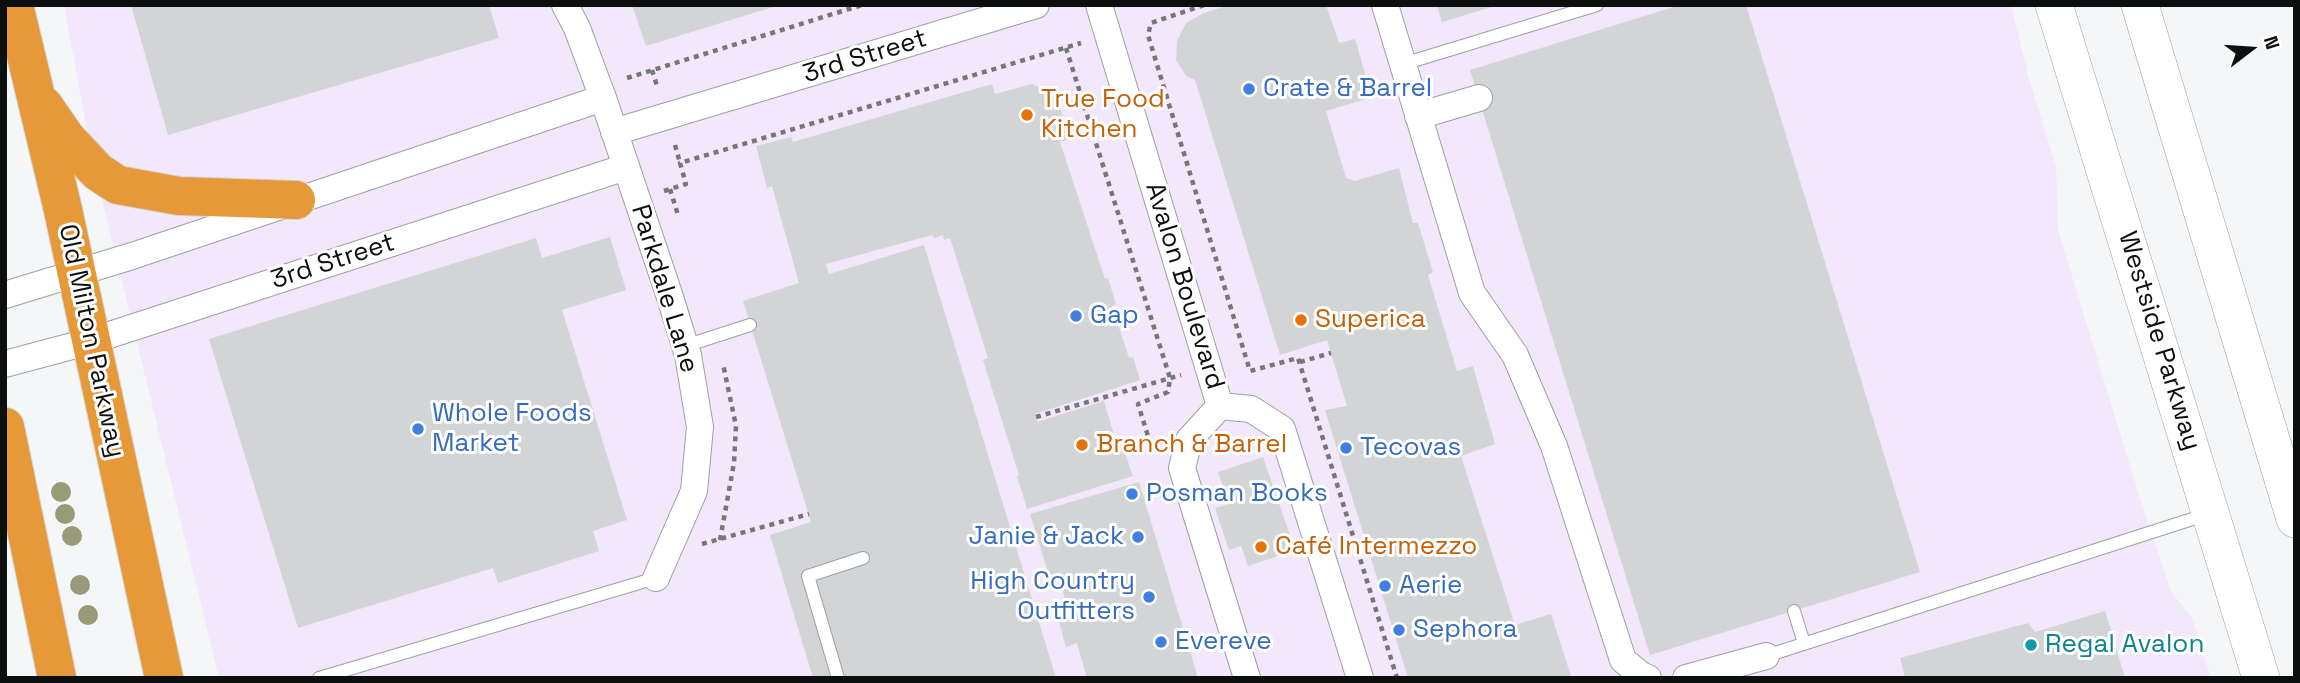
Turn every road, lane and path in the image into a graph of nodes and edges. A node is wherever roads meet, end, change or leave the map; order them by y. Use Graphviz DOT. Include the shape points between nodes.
graph roads {
  1 [pos="14,5"];
  2 [pos="565,5"];
  3 [pos="862,5"];
  4 [pos="1036,5"];
  5 [pos="1099,5"];
  6 [pos="1204,5"];
  7 [pos="1385,5"];
  8 [pos="1597,5"];
  9 [pos="2054,5"];
  10 [pos="2140,5"];
  11 [pos="1185,8"];
  12 [pos="1151,23"];
  13 [pos="1108,35"];
  14 [pos="1066,48"];
  15 [pos="1403,64"];
  16 [pos="621,70"];
  17 [pos="35,92"];
  18 [pos="603,98"];
  19 [pos="1479,98"];
  20 [pos="1418,116"];
  21 [pos="614,132"];
  22 [pos="626,167"];
  23 [pos="637,200"];
  24 [pos="296,201"];
  25 [pos="76,274"];
  26 [pos="14,293"];
  27 [pos="750,325"];
  28 [pos="91,341"];
  29 [pos="685,346"];
  30 [pos="1331,354"];
  31 [pos="1300,362"];
  32 [pos="5,364"];
  33 [pos="1209,367"];
  34 [pos="1170,378"];
  35 [pos="1220,406"];
  36 [pos="1036,417"];
  37 [pos="5,426"];
  38 [pos="1154,456"];
  39 [pos="2212,513"];
  40 [pos="809,514"];
  41 [pos="2295,519"];
  42 [pos="674,537"];
  43 [pos="863,558"];
  44 [pos="656,578"];
  45 [pos="1794,611"];
  46 [pos="1804,643"];
  47 [pos="1766,656"];
  48 [pos="57,678"];
  49 [pos="164,678"];
  50 [pos="319,678"];
  51 [pos="838,678"];
  52 [pos="1247,678"];
  53 [pos="1360,678"];
  54 [pos="1397,678"];
  55 [pos="1648,678"];
  56 [pos="1686,678"];
  57 [pos="2261,678"];
  1 -- 17 [label="highway, Old Milton Parkway"];
  2 -- 18 [label="street, Parkdale Lane"];
  3 -- 16 [label="path" via="624,79"];
  4 -- 21 [label="street, 3rd Street"];
  5 -- 13 [label="street, Avalon Boulevard"];
  6 -- 11 [label="path"];
  7 -- 15 [label="street"];
  8 -- 15 [label="lane"];
  9 -- 39 [label="main road, Westside Parkway"];
  10 -- 41 [label="main road"];
  11 -- 12 [label="path"];
  12 -- 13 [label="path"];
  12 -- 31 [label="path" via="1148,35 1250,371 1298,358"];
  13 -- 14 [label="path"];
  13 -- 33 [label="street, Avalon Boulevard"];
  14 -- 23 [label="path" via="680,163 686,184"];
  14 -- 34 [label="path"];
  15 -- 20 [label="street"];
  17 -- 24 [label="highway" via="66,138 98,172 118,185 178,196"];
  17 -- 25 [label="highway, Old Milton Parkway"];
  18 -- 21 [label="street, Parkdale Lane"];
  18 -- 24 [label="street"];
  19 -- 20 [label="street"];
  20 -- 55 [label="street" via="1472,293 1515,355 1555,446 1623,660"];
  21 -- 22 [label="street, Parkdale Lane"];
  22 -- 23 [label="street, Parkdale Lane"];
  22 -- 28 [label="street, 3rd Street"];
  23 -- 29 [label="street, Parkdale Lane"];
  24 -- 25 [label="street"];
  25 -- 26 [label="street"];
  25 -- 28 [label="highway, Old Milton Parkway"];
  27 -- 29 [label="lane"];
  28 -- 32 [label="street, 3rd Street"];
  28 -- 49 [label="highway, Old Milton Parkway"];
  29 -- 42 [label="street, Parkdale Lane" via="700,427 694,491"];
  30 -- 31 [label="path"];
  31 -- 54 [label="path"];
  33 -- 34 [label="path"];
  33 -- 35 [label="street, Avalon Boulevard"];
  34 -- 36 [label="path"];
  34 -- 38 [label="path" via="1168,392 1138,404"];
  35 -- 52 [label="street, Avalon Boulevard" via="1189,440 1182,468"];
  35 -- 53 [label="street, Avalon Boulevard" via="1251,409 1282,429"];
  37 -- 48 [label="highway"];
  39 -- 46 [label="lane"];
  39 -- 57 [label="main road, Westside Parkway"];
  40 -- 42 [label="path" via="704,545"];
  42 -- 44 [label="street, Parkdale Lane"];
  43 -- 51 [label="lane" via="808,576"];
  44 -- 50 [label="lane"];
  45 -- 46 [label="lane"];
  46 -- 47 [label="lane"];
  47 -- 56 [label="street"];
}
